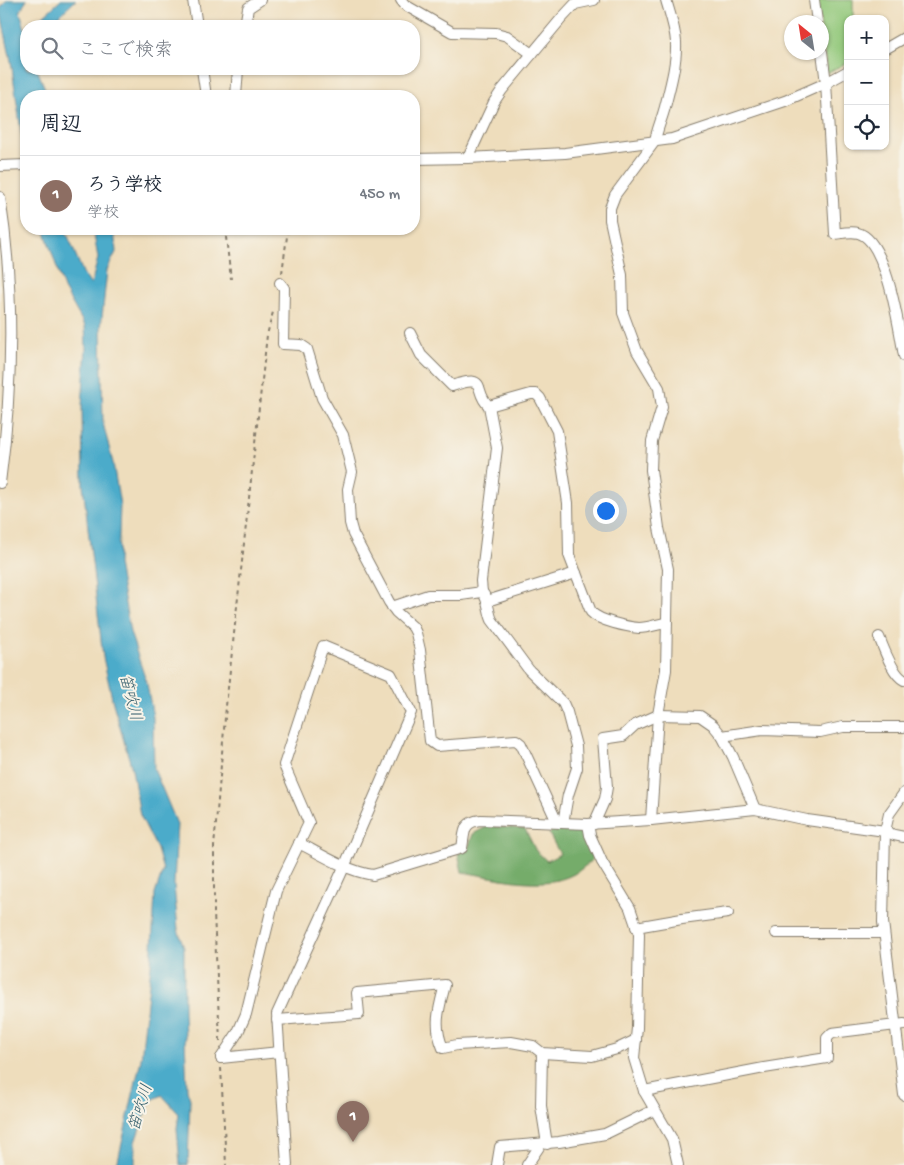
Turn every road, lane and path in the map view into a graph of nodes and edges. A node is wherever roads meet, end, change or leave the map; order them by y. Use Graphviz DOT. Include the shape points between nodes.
graph roads {
  1 [pos="193,0"];
  2 [pos="260,0"];
  3 [pos="401,0"];
  4 [pos="594,0"];
  5 [pos="666,0"];
  6 [pos="814,0"];
  7 [pos="574,2"];
  8 [pos="816,15"];
  9 [pos="195,20"];
  10 [pos="246,20"];
  11 [pos="904,38"];
  12 [pos="889,47"];
  13 [pos="532,54"];
  14 [pos="823,60"];
  15 [pos="844,73"];
  16 [pos="203,75"];
  17 [pos="238,75"];
  18 [pos="826,83"];
  19 [pos="205,90"];
  20 [pos="236,90"];
  21 [pos="655,141"];
  22 [pos="468,158"];
  23 [pos="420,159"];
  24 [pos="20,165"];
  25 [pos="1,166"];
  26 [pos="0,196"];
  27 [pos="226,235"];
  28 [pos="287,235"];
  29 [pos="231,279"];
  30 [pos="280,283"];
  31 [pos="274,309"];
  32 [pos="410,333"];
  33 [pos="11,354"];
  34 [pos="0,356"];
  35 [pos="904,356"];
  36 [pos="489,406"];
  37 [pos="0,483"];
  38 [pos="576,573"];
  39 [pos="484,597"];
  40 [pos="392,607"];
  41 [pos="666,623"];
  42 [pos="879,637"];
  43 [pos="904,680"];
  44 [pos="411,714"];
  45 [pos="658,715"];
  46 [pos="428,719"];
  47 [pos="904,727"];
  48 [pos="722,736"];
  49 [pos="904,793"];
  50 [pos="755,809"];
  51 [pos="651,820"];
  52 [pos="560,823"];
  53 [pos="591,824"];
  54 [pos="885,831"];
  55 [pos="904,837"];
  56 [pos="298,843"];
  57 [pos="345,866"];
  58 [pos="728,913"];
  59 [pos="636,927"];
  60 [pos="776,933"];
  61 [pos="884,933"];
  62 [pos="277,1020"];
  63 [pos="899,1024"];
  64 [pos="636,1040"];
  65 [pos="279,1052"];
  66 [pos="542,1053"];
  67 [pos="221,1058"];
  68 [pos="644,1091"];
  69 [pos="904,1095"];
  70 [pos="654,1110"];
  71 [pos="544,1144"];
  72 [pos="226,1165"];
  73 [pos="287,1165"];
  74 [pos="497,1165"];
  75 [pos="527,1165"];
  76 [pos="678,1165"];
  1 -- 9 [label="street"];
  2 -- 10 [label="street" via="248,8"];
  3 -- 13 [label="street" via="452,32 507,36"];
  4 -- 7 [label="street"];
  5 -- 21 [label="street" via="676,44"];
  6 -- 8 [label="street"];
  7 -- 13 [label="street"];
  11 -- 12 [label="street"];
  13 -- 22 [label="street" via="494,102"];
  14 -- 18 [label="street"];
  15 -- 18 [label="street"];
  16 -- 19 [label="street"];
  17 -- 20 [label="street"];
  18 -- 21 [label="street" via="707,128"];
  18 -- 35 [label="street" via="835,234 858,233 872,242 886,271"];
  21 -- 22 [label="street" via="565,153"];
  21 -- 41 [label="street" via="615,195 610,220 622,275 623,313 637,351 659,388 662,407 652,441 652,470 668,569"];
  22 -- 23 [label="street"];
  24 -- 25 [label="street"];
  26 -- 33 [label="street" via="11,306"];
  27 -- 29 [label="path"];
  28 -- 30 [label="path"];
  30 -- 40 [label="street" via="284,288 283,344 301,345 307,349 322,398 343,435 352,472 348,489 352,534"];
  31 -- 67 [label="path" via="262,374 214,848"];
  32 -- 36 [label="street" via="421,355 452,386 468,380 474,382"];
  33 -- 34 [label="street"];
  33 -- 37 [label="street"];
  36 -- 38 [label="street" via="536,394 555,424 568,503 569,555"];
  36 -- 39 [label="street" via="497,448 481,580"];
  38 -- 39 [label="street"];
  38 -- 41 [label="street" via="595,616 641,628"];
  39 -- 40 [label="street" via="428,595"];
  39 -- 52 [label="street" via="492,620 529,670 563,703 567,712 576,746 577,768"];
  40 -- 46 [label="street" via="416,632"];
  41 -- 45 [label="street" via="666,670"];
  42 -- 43 [label="street" via="887,656"];
  44 -- 46 [label="street"];
  44 -- 56 [label="street" via="391,674 323,646 284,764 309,824"];
  44 -- 57 [label="street"];
  45 -- 48 [label="street" via="700,716"];
  45 -- 51 [label="street"];
  45 -- 53 [label="street" via="635,725 623,736 603,739 607,787 605,799"];
  46 -- 52 [label="street" via="430,741 437,746 516,740 521,744"];
  47 -- 48 [label="street" via="843,727 820,732 762,730"];
  48 -- 50 [label="street"];
  49 -- 54 [label="street" via="890,814"];
  50 -- 51 [label="street"];
  50 -- 54 [label="street"];
  51 -- 53 [label="street"];
  52 -- 53 [label="street"];
  52 -- 57 [label="street" via="472,821 465,829 462,848 373,875"];
  53 -- 59 [label="street" via="590,835 630,908"];
  54 -- 55 [label="street"];
  54 -- 61 [label="street"];
  56 -- 57 [label="street"];
  56 -- 67 [label="street" via="276,891 246,1014"];
  57 -- 62 [label="street"];
  58 -- 59 [label="street"];
  59 -- 64 [label="street" via="639,934"];
  60 -- 61 [label="street"];
  61 -- 63 [label="street"];
  62 -- 65 [label="street"];
  62 -- 66 [label="street" via="359,1014 357,993 445,985 437,1018 438,1037 443,1048 511,1042 533,1046"];
  63 -- 68 [label="street" via="832,1033 828,1038 827,1058"];
  63 -- 69 [label="street"];
  64 -- 66 [label="street" via="592,1056"];
  64 -- 68 [label="street" via="634,1058"];
  65 -- 67 [label="street"];
  65 -- 73 [label="street"];
  66 -- 71 [label="street"];
  67 -- 72 [label="path"];
  68 -- 70 [label="street"];
  70 -- 71 [label="street" via="605,1134"];
  70 -- 76 [label="street" via="672,1139"];
  71 -- 74 [label="street" via="500,1147"];
  71 -- 75 [label="street"];
}
